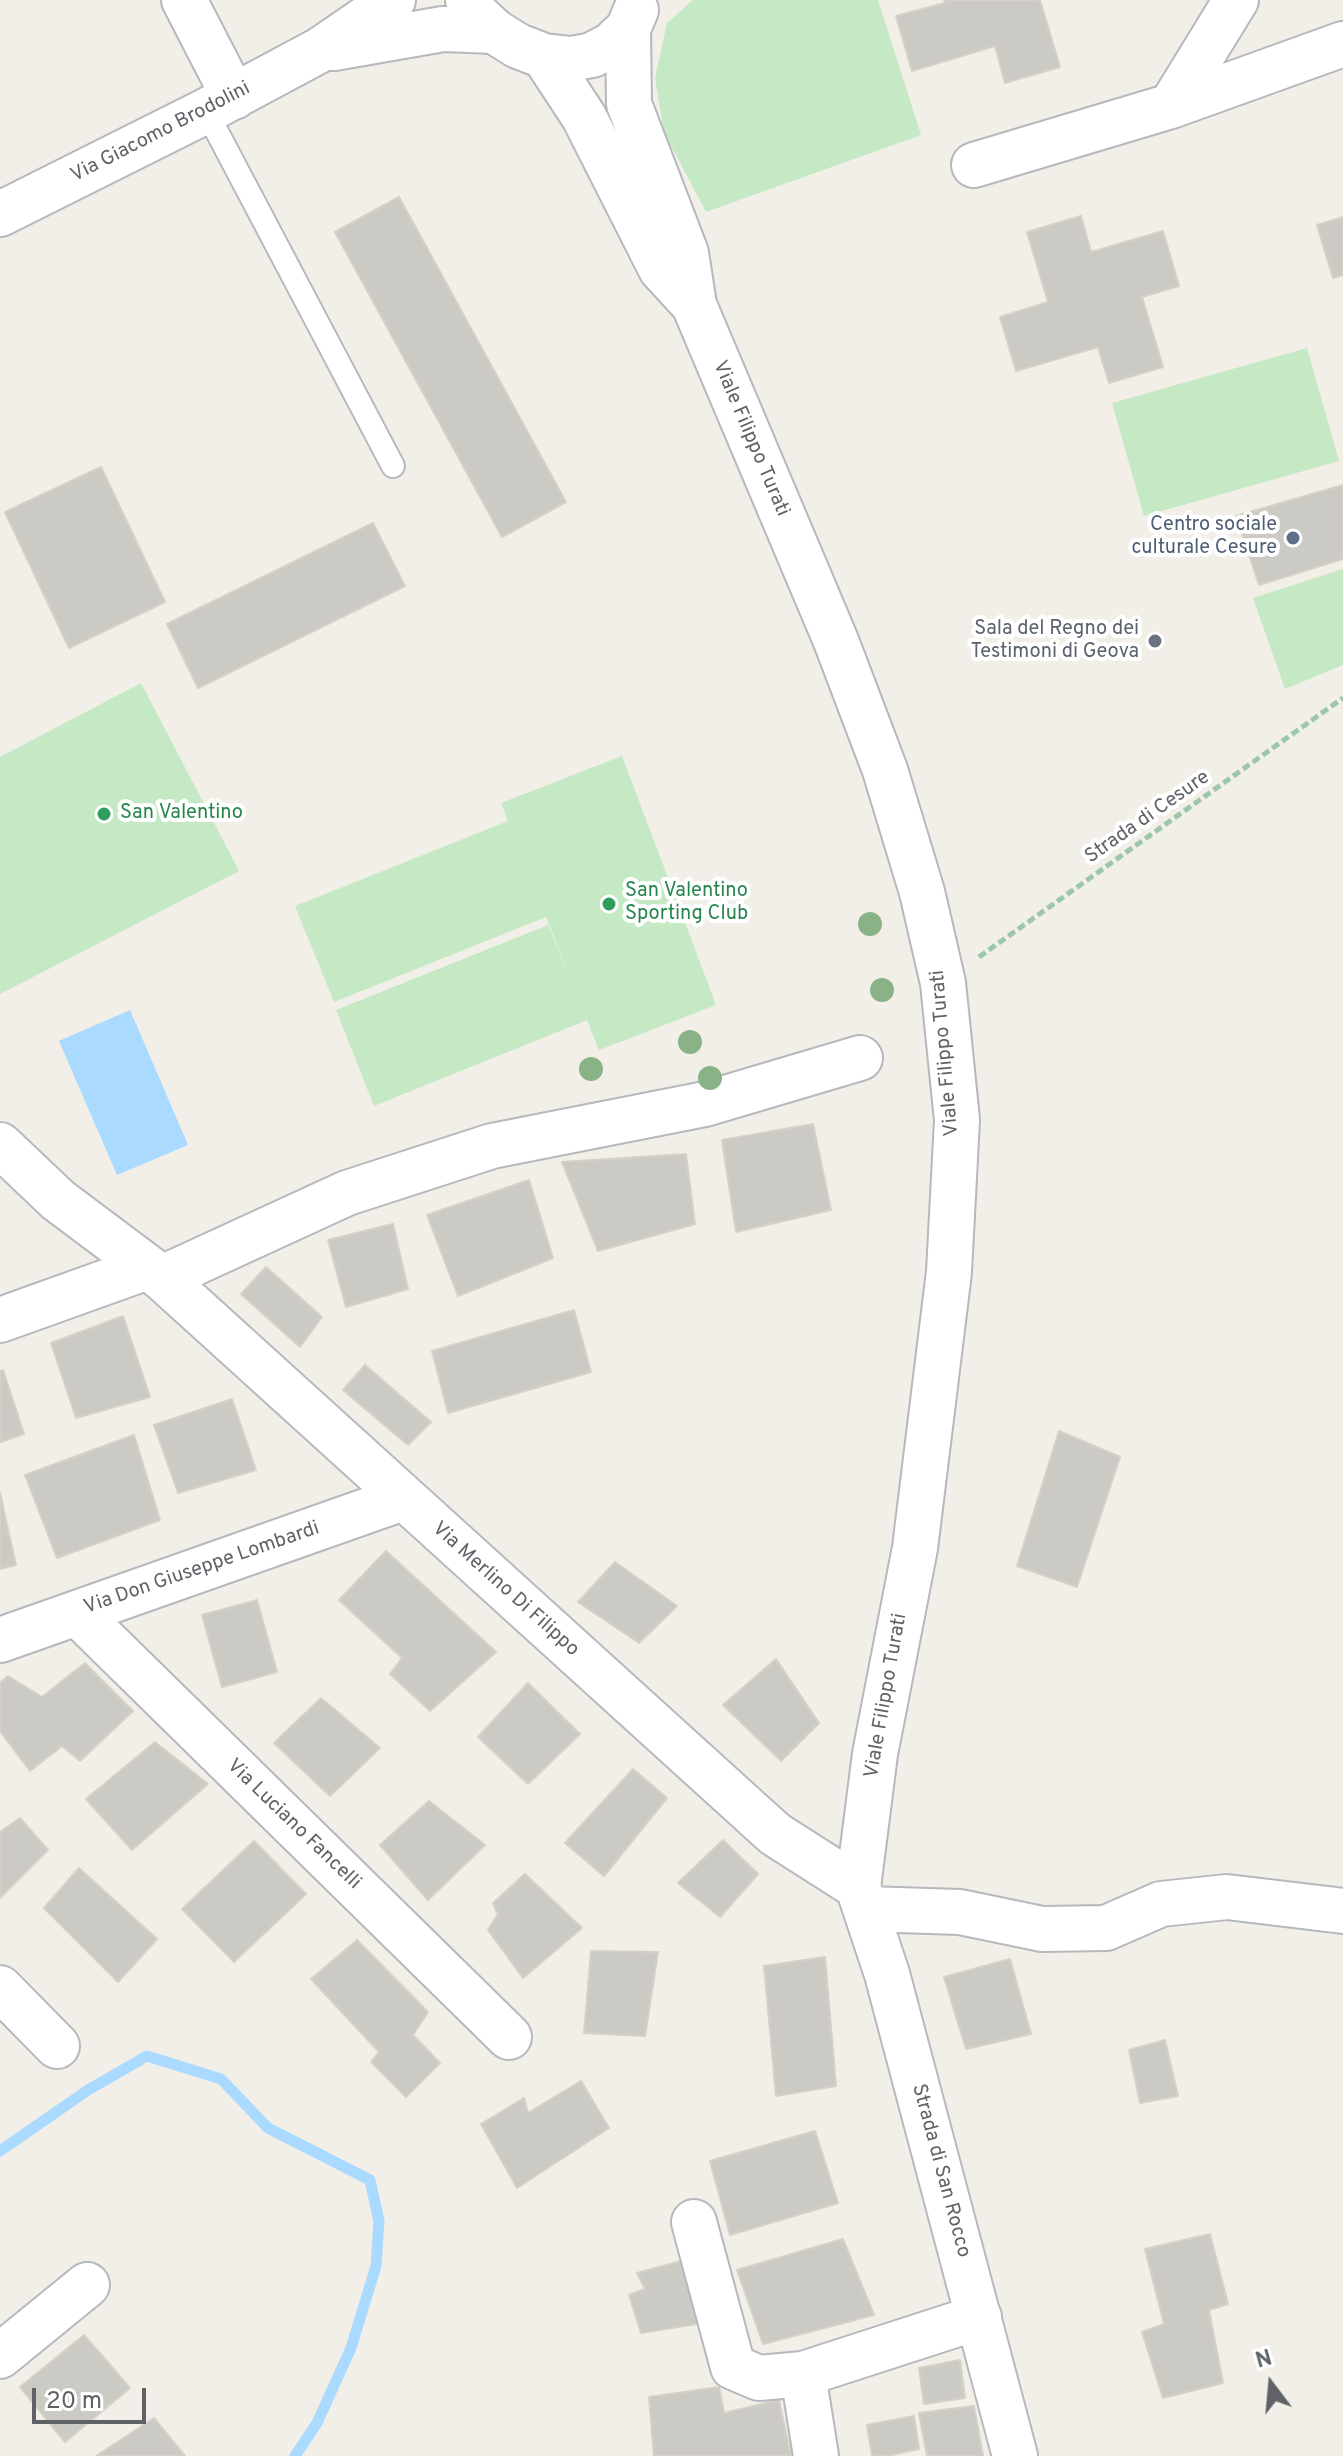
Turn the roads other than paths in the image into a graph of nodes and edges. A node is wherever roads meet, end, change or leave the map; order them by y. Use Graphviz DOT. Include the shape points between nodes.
graph roads {
  1 [pos="184,0"];
  2 [pos="393,0"];
  3 [pos="1236,0"];
  4 [pos="481,15"];
  5 [pos="633,15"];
  6 [pos="1343,44"];
  7 [pos="320,50"];
  8 [pos="544,56"];
  9 [pos="220,104"];
  10 [pos="1171,106"];
  11 [pos="974,165"];
  12 [pos="0,214"];
  13 [pos="694,305"];
  14 [pos="393,466"];
  15 [pos="860,1058"];
  16 [pos="0,1145"];
  17 [pos="153,1273"];
  18 [pos="0,1320"];
  19 [pos="403,1498"];
  20 [pos="77,1613"];
  21 [pos="0,1640"];
  22 [pos="862,1898"];
  23 [pos="1343,1911"];
  24 [pos="0,1988"];
  25 [pos="509,2037"];
  26 [pos="57,2046"];
  27 [pos="694,2222"];
  28 [pos="87,2285"];
  29 [pos="979,2317"];
  30 [pos="0,2356"];
  31 [pos="803,2374"];
  32 [pos="816,2456"];
  33 [pos="1015,2456"];
  1 -- 9 [label="street"];
  2 -- 7 [label="street"];
  3 -- 10 [label="street"];
  4 -- 7 [label="street" via="443,29"];
  4 -- 8 [label="street" via="518,46"];
  5 -- 8 [label="street" via="611,45 592,55"];
  5 -- 13 [label="street, Viale Filippo Turati" via="629,104 686,253"];
  6 -- 10 [label="street"];
  7 -- 9 [label="street, Via Giacomo Brodolini"];
  8 -- 13 [label="street, Viale Filippo Turati" via="584,117 661,269"];
  9 -- 12 [label="street, Via Giacomo Brodolini"];
  9 -- 14 [label="lane"];
  10 -- 11 [label="street"];
  13 -- 22 [label="street, Viale Filippo Turati" via="885,770 922,892 945,999 957,1120 949,1272 915,1548 875,1754"];
  15 -- 17 [label="street" via="705,1104 492,1146 347,1193"];
  16 -- 17 [label="street, Via Merlino Di Filippo" via="58,1200"];
  17 -- 18 [label="street"];
  17 -- 19 [label="street, Via Merlino Di Filippo"];
  19 -- 20 [label="street, Via Don Giuseppe Lombardi"];
  19 -- 22 [label="street, Via Merlino Di Filippo" via="775,1834"];
  20 -- 21 [label="street, Via Don Giuseppe Lombardi"];
  20 -- 25 [label="street, Via Luciano Fancelli"];
  22 -- 23 [label="street" via="1042,1929 1106,1928 1161,1904 1227,1897"];
  22 -- 29 [label="street, Strada di San Rocco"];
  24 -- 26 [label="street"];
  27 -- 31 [label="street" via="733,2367 759,2378"];
  28 -- 30 [label="street"];
  29 -- 31 [label="street"];
  29 -- 33 [label="street, Strada di San Rocco"];
  31 -- 32 [label="street"];
}
